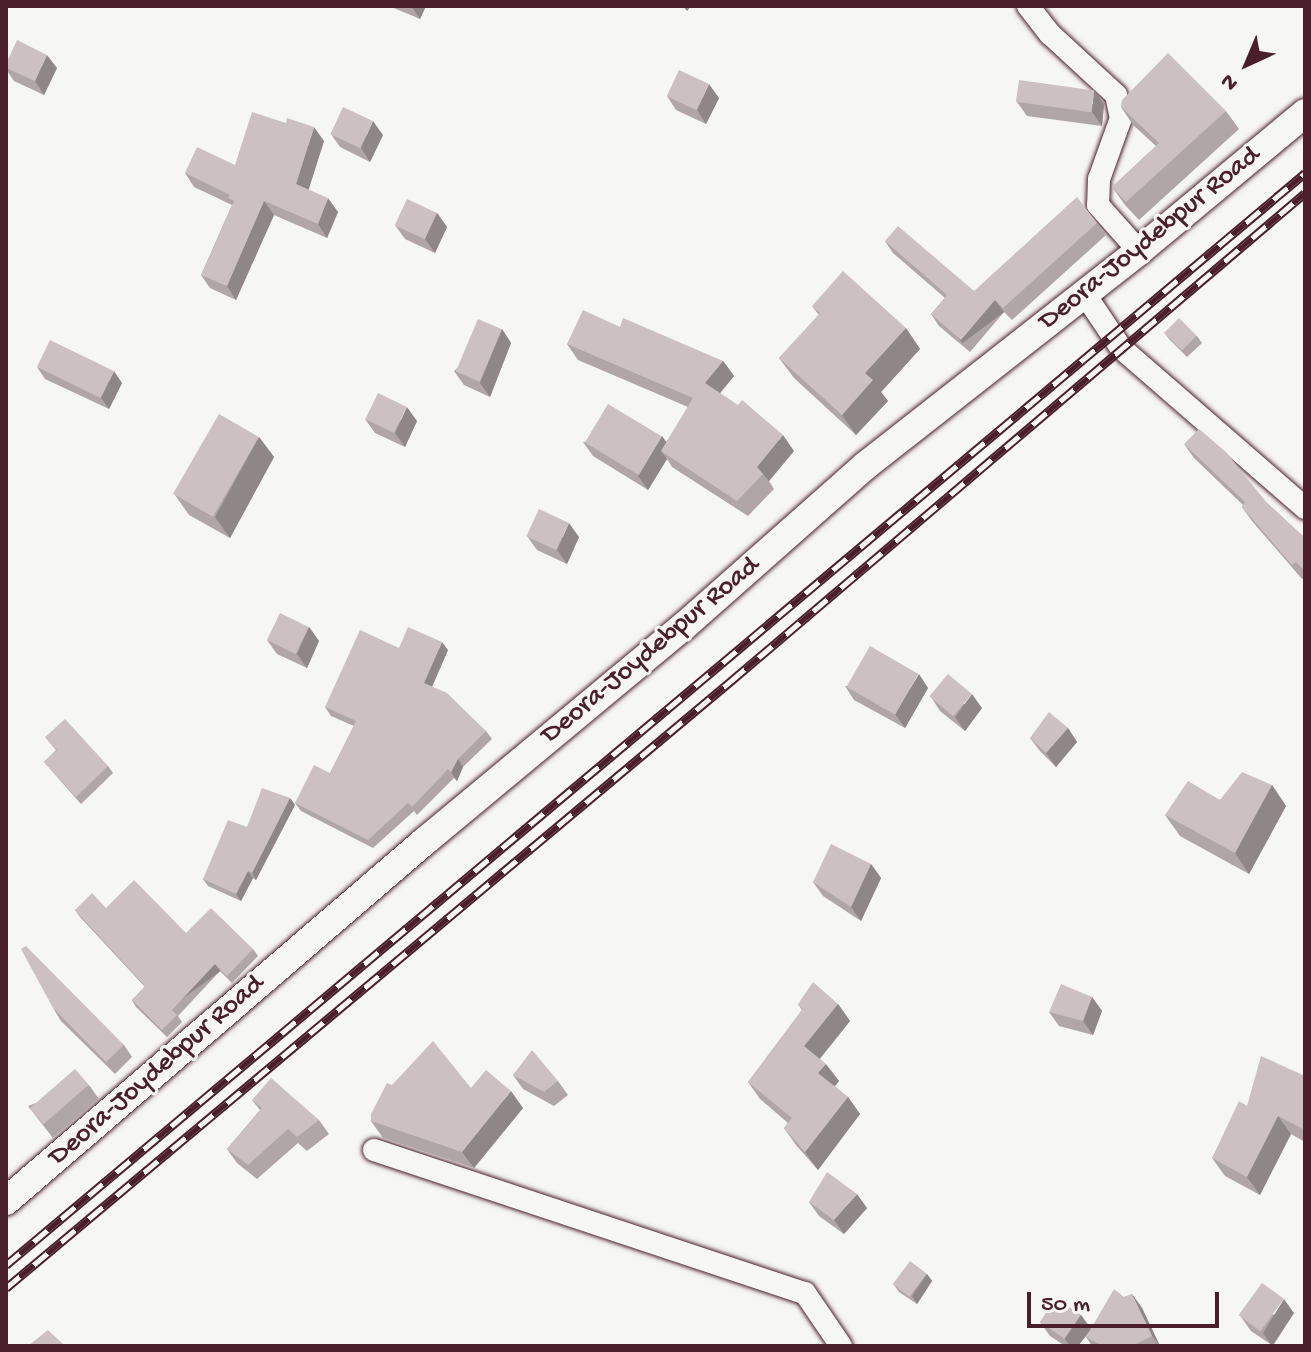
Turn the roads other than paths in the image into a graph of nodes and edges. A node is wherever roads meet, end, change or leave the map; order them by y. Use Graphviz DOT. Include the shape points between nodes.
graph roads {
  1 [pos="1028,6"];
  2 [pos="1305,113"];
  3 [pos="1139,251"];
  4 [pos="1084,293"];
  5 [pos="1305,508"];
  6 [pos="374,1150"];
  7 [pos="6,1201"];
  8 [pos="841,1346"];
  1 -- 3 [label="street" via="1050,34 1116,95 1121,118 1099,179 1098,205"];
  2 -- 3 [label="street, Deora-Joydebpur Road"];
  3 -- 4 [label="street, Deora-Joydebpur Road"];
  4 -- 5 [label="street" via="1121,348"];
  4 -- 7 [label="street, Deora-Joydebpur Road" via="865,466 683,627"];
  6 -- 8 [label="street" via="805,1293"];
}
